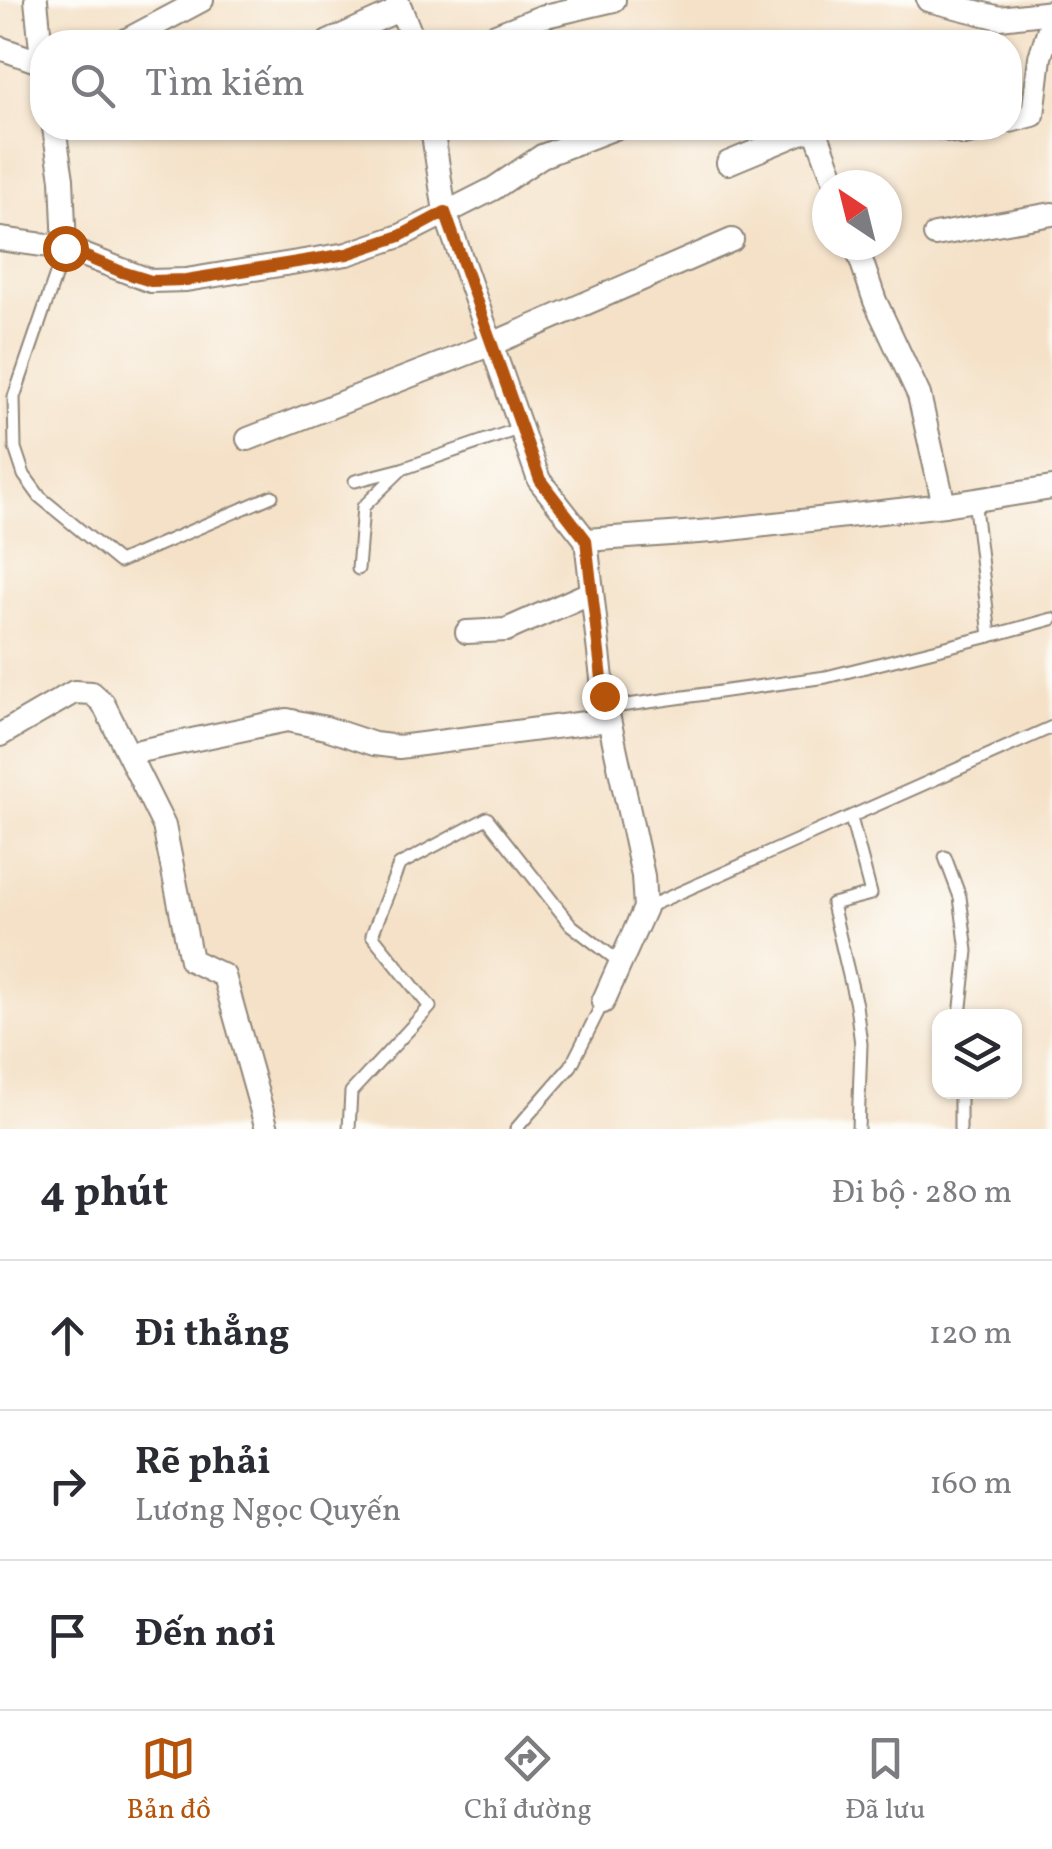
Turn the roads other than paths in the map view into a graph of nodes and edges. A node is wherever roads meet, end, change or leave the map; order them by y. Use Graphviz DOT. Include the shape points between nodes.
graph roads {
  1 [pos="36,0"];
  2 [pos="202,0"];
  3 [pos="614,0"];
  4 [pos="928,0"];
  5 [pos="399,4"];
  6 [pos="1025,8"];
  7 [pos="1052,16"];
  8 [pos="39,30"];
  9 [pos="146,30"];
  10 [pos="350,30"];
  11 [pos="409,30"];
  12 [pos="508,30"];
  13 [pos="0,48"];
  14 [pos="30,57"];
  15 [pos="1022,118"];
  16 [pos="56,140"];
  17 [pos="434,140"];
  18 [pos="584,140"];
  19 [pos="783,140"];
  20 [pos="828,140"];
  21 [pos="728,163"];
  22 [pos="833,170"];
  23 [pos="445,212"];
  24 [pos="1052,214"];
  25 [pos="935,235"];
  26 [pos="0,239"];
  27 [pos="732,240"];
  28 [pos="65,248"];
  29 [pos="861,260"];
  30 [pos="492,344"];
  31 [pos="6,417"];
  32 [pos="521,428"];
  33 [pos="248,439"];
  34 [pos="402,469"];
  35 [pos="354,481"];
  36 [pos="1052,488"];
  37 [pos="272,496"];
  38 [pos="974,498"];
  39 [pos="944,505"];
  40 [pos="586,540"];
  41 [pos="358,568"];
  42 [pos="592,592"];
  43 [pos="1052,618"];
  44 [pos="466,632"];
  45 [pos="990,636"];
  46 [pos="607,714"];
  47 [pos="1052,727"];
  48 [pos="0,734"];
  49 [pos="130,754"];
  50 [pos="851,818"];
  51 [pos="944,857"];
  52 [pos="646,908"];
  53 [pos="622,964"];
  54 [pos="603,1002"];
  55 [pos="961,1009"];
  56 [pos="960,1099"];
  57 [pos="266,1129"];
  58 [pos="349,1129"];
  59 [pos="516,1129"];
  60 [pos="858,1129"];
  61 [pos="960,1129"];
  1 -- 8 [label="street"];
  2 -- 9 [label="street"];
  3 -- 12 [label="street"];
  4 -- 6 [label="street" via="1000,18"];
  5 -- 10 [label="street"];
  5 -- 11 [label="street"];
  6 -- 7 [label="street"];
  7 -- 15 [label="street" via="1034,114"];
  13 -- 14 [label="street"];
  16 -- 28 [label="street"];
  17 -- 23 [label="street"];
  18 -- 23 [label="street" via="542,156"];
  19 -- 21 [label="street"];
  20 -- 22 [label="street"];
  23 -- 28 [label="street" via="347,254 186,280 151,281"];
  23 -- 30 [label="street"];
  24 -- 25 [label="street"];
  26 -- 28 [label="street"];
  27 -- 30 [label="street"];
  28 -- 31 [label="lane"];
  29 -- 39 [label="street" via="919,395"];
  30 -- 32 [label="street"];
  30 -- 33 [label="street"];
  31 -- 37 [label="lane" via="24,475 40,496 120,562"];
  32 -- 34 [label="lane"];
  32 -- 40 [label="street" via="540,480"];
  34 -- 35 [label="lane"];
  34 -- 41 [label="lane" via="363,507"];
  36 -- 38 [label="street"];
  38 -- 39 [label="street"];
  38 -- 45 [label="lane"];
  39 -- 40 [label="street"];
  40 -- 42 [label="street"];
  42 -- 44 [label="street" via="506,630"];
  42 -- 46 [label="street"];
  43 -- 45 [label="lane"];
  45 -- 46 [label="lane" via="826,676"];
  46 -- 49 [label="street" via="399,747 288,720"];
  46 -- 52 [label="street"];
  47 -- 50 [label="lane"];
  48 -- 49 [label="street" via="84,690 104,703"];
  49 -- 57 [label="street" via="170,843 191,960 224,976"];
  50 -- 52 [label="lane"];
  50 -- 60 [label="lane" via="872,894 832,904 861,1044"];
  51 -- 55 [label="lane" via="960,897 967,952"];
  52 -- 53 [label="street"];
  53 -- 54 [label="street"];
  53 -- 58 [label="lane" via="571,926 487,818 399,865 372,934 430,1007 351,1092"];
  54 -- 59 [label="lane" via="571,1066"];
  56 -- 61 [label="lane"];
}
